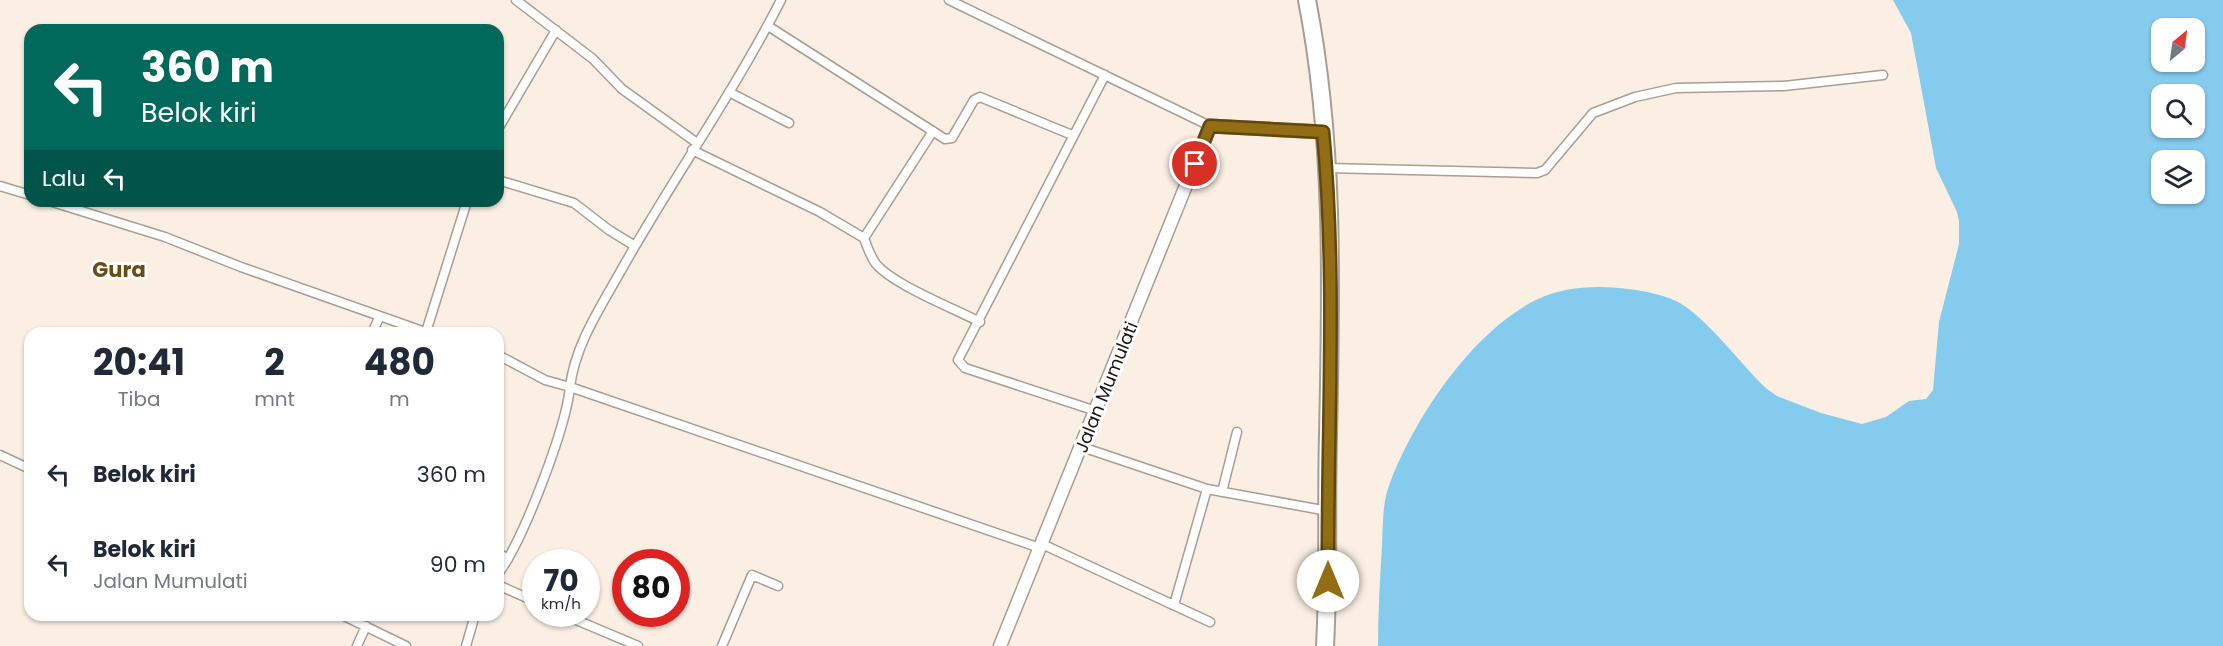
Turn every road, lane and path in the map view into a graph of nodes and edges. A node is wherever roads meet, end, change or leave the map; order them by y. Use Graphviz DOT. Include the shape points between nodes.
graph roads {
  1 [pos="516,0"];
  2 [pos="782,0"];
  3 [pos="949,0"];
  4 [pos="1307,0"];
  5 [pos="768,26"];
  6 [pos="556,30"];
  7 [pos="1105,75"];
  8 [pos="1883,75"];
  9 [pos="729,92"];
  10 [pos="504,119"];
  11 [pos="789,123"];
  12 [pos="1210,126"];
  13 [pos="933,131"];
  14 [pos="1323,132"];
  15 [pos="1072,135"];
  16 [pos="694,147"];
  17 [pos="1327,168"];
  18 [pos="504,182"];
  19 [pos="0,186"];
  20 [pos="24,193"];
  21 [pos="68,207"];
  22 [pos="465,207"];
  23 [pos="864,238"];
  24 [pos="635,246"];
  25 [pos="380,316"];
  26 [pos="980,322"];
  27 [pos="375,327"];
  28 [pos="410,327"];
  29 [pos="429,327"];
  30 [pos="504,358"];
  31 [pos="570,387"];
  32 [pos="1096,411"];
  33 [pos="1237,432"];
  34 [pos="1082,447"];
  35 [pos="0,455"];
  36 [pos="24,466"];
  37 [pos="1207,489"];
  38 [pos="1222,492"];
  39 [pos="1328,511"];
  40 [pos="1041,546"];
  41 [pos="504,557"];
  42 [pos="508,559"];
  43 [pos="504,565"];
  44 [pos="778,586"];
  45 [pos="504,588"];
  46 [pos="522,596"];
  47 [pos="1174,605"];
  48 [pos="355,621"];
  49 [pos="473,621"];
  50 [pos="1210,622"];
  51 [pos="366,626"];
  52 [pos="593,627"];
  53 [pos="357,646"];
  54 [pos="406,646"];
  55 [pos="466,646"];
  56 [pos="638,646"];
  57 [pos="723,646"];
  58 [pos="1000,646"];
  59 [pos="1325,646"];
  1 -- 6 [label="street"];
  2 -- 5 [label="street"];
  3 -- 7 [label="street"];
  4 -- 14 [label="highway" via="1322,93"];
  5 -- 9 [label="street"];
  5 -- 13 [label="street"];
  6 -- 10 [label="street"];
  6 -- 16 [label="street"];
  7 -- 12 [label="street"];
  7 -- 15 [label="street"];
  8 -- 17 [label="street" via="1784,86 1676,88 1635,97 1593,113 1538,173"];
  9 -- 11 [label="street"];
  9 -- 16 [label="street"];
  12 -- 14 [label="street"];
  12 -- 32 [label="street, Jalan Mumulati"];
  13 -- 15 [label="street" via="945,139 952,138 974,100 980,97"];
  13 -- 23 [label="street"];
  14 -- 17 [label="highway"];
  15 -- 26 [label="street"];
  16 -- 23 [label="street"];
  16 -- 24 [label="street"];
  17 -- 39 [label="highway" via="1331,332"];
  18 -- 24 [label="street" via="574,203"];
  19 -- 20 [label="street"];
  21 -- 25 [label="street" via="165,237"];
  22 -- 29 [label="street"];
  23 -- 26 [label="street" via="875,263 885,272"];
  24 -- 31 [label="street" via="582,343"];
  25 -- 27 [label="street"];
  25 -- 28 [label="street"];
  26 -- 32 [label="street" via="959,357 960,365"];
  30 -- 31 [label="street" via="545,380"];
  31 -- 40 [label="street"];
  31 -- 42 [label="street" via="562,425"];
  32 -- 34 [label="street, Jalan Mumulati"];
  33 -- 38 [label="street"];
  34 -- 37 [label="street"];
  34 -- 40 [label="street, Jalan Mumulati"];
  35 -- 36 [label="street"];
  37 -- 38 [label="street"];
  37 -- 47 [label="street"];
  38 -- 39 [label="street"];
  39 -- 59 [label="highway"];
  40 -- 47 [label="street"];
  40 -- 58 [label="street, Jalan Mumulati"];
  41 -- 42 [label="street"];
  42 -- 43 [label="street"];
  44 -- 57 [label="street" via="752,575"];
  45 -- 46 [label="street"];
  47 -- 50 [label="street"];
  48 -- 51 [label="street"];
  49 -- 55 [label="street"];
  51 -- 53 [label="street"];
  51 -- 54 [label="street"];
  52 -- 56 [label="street"];
}
